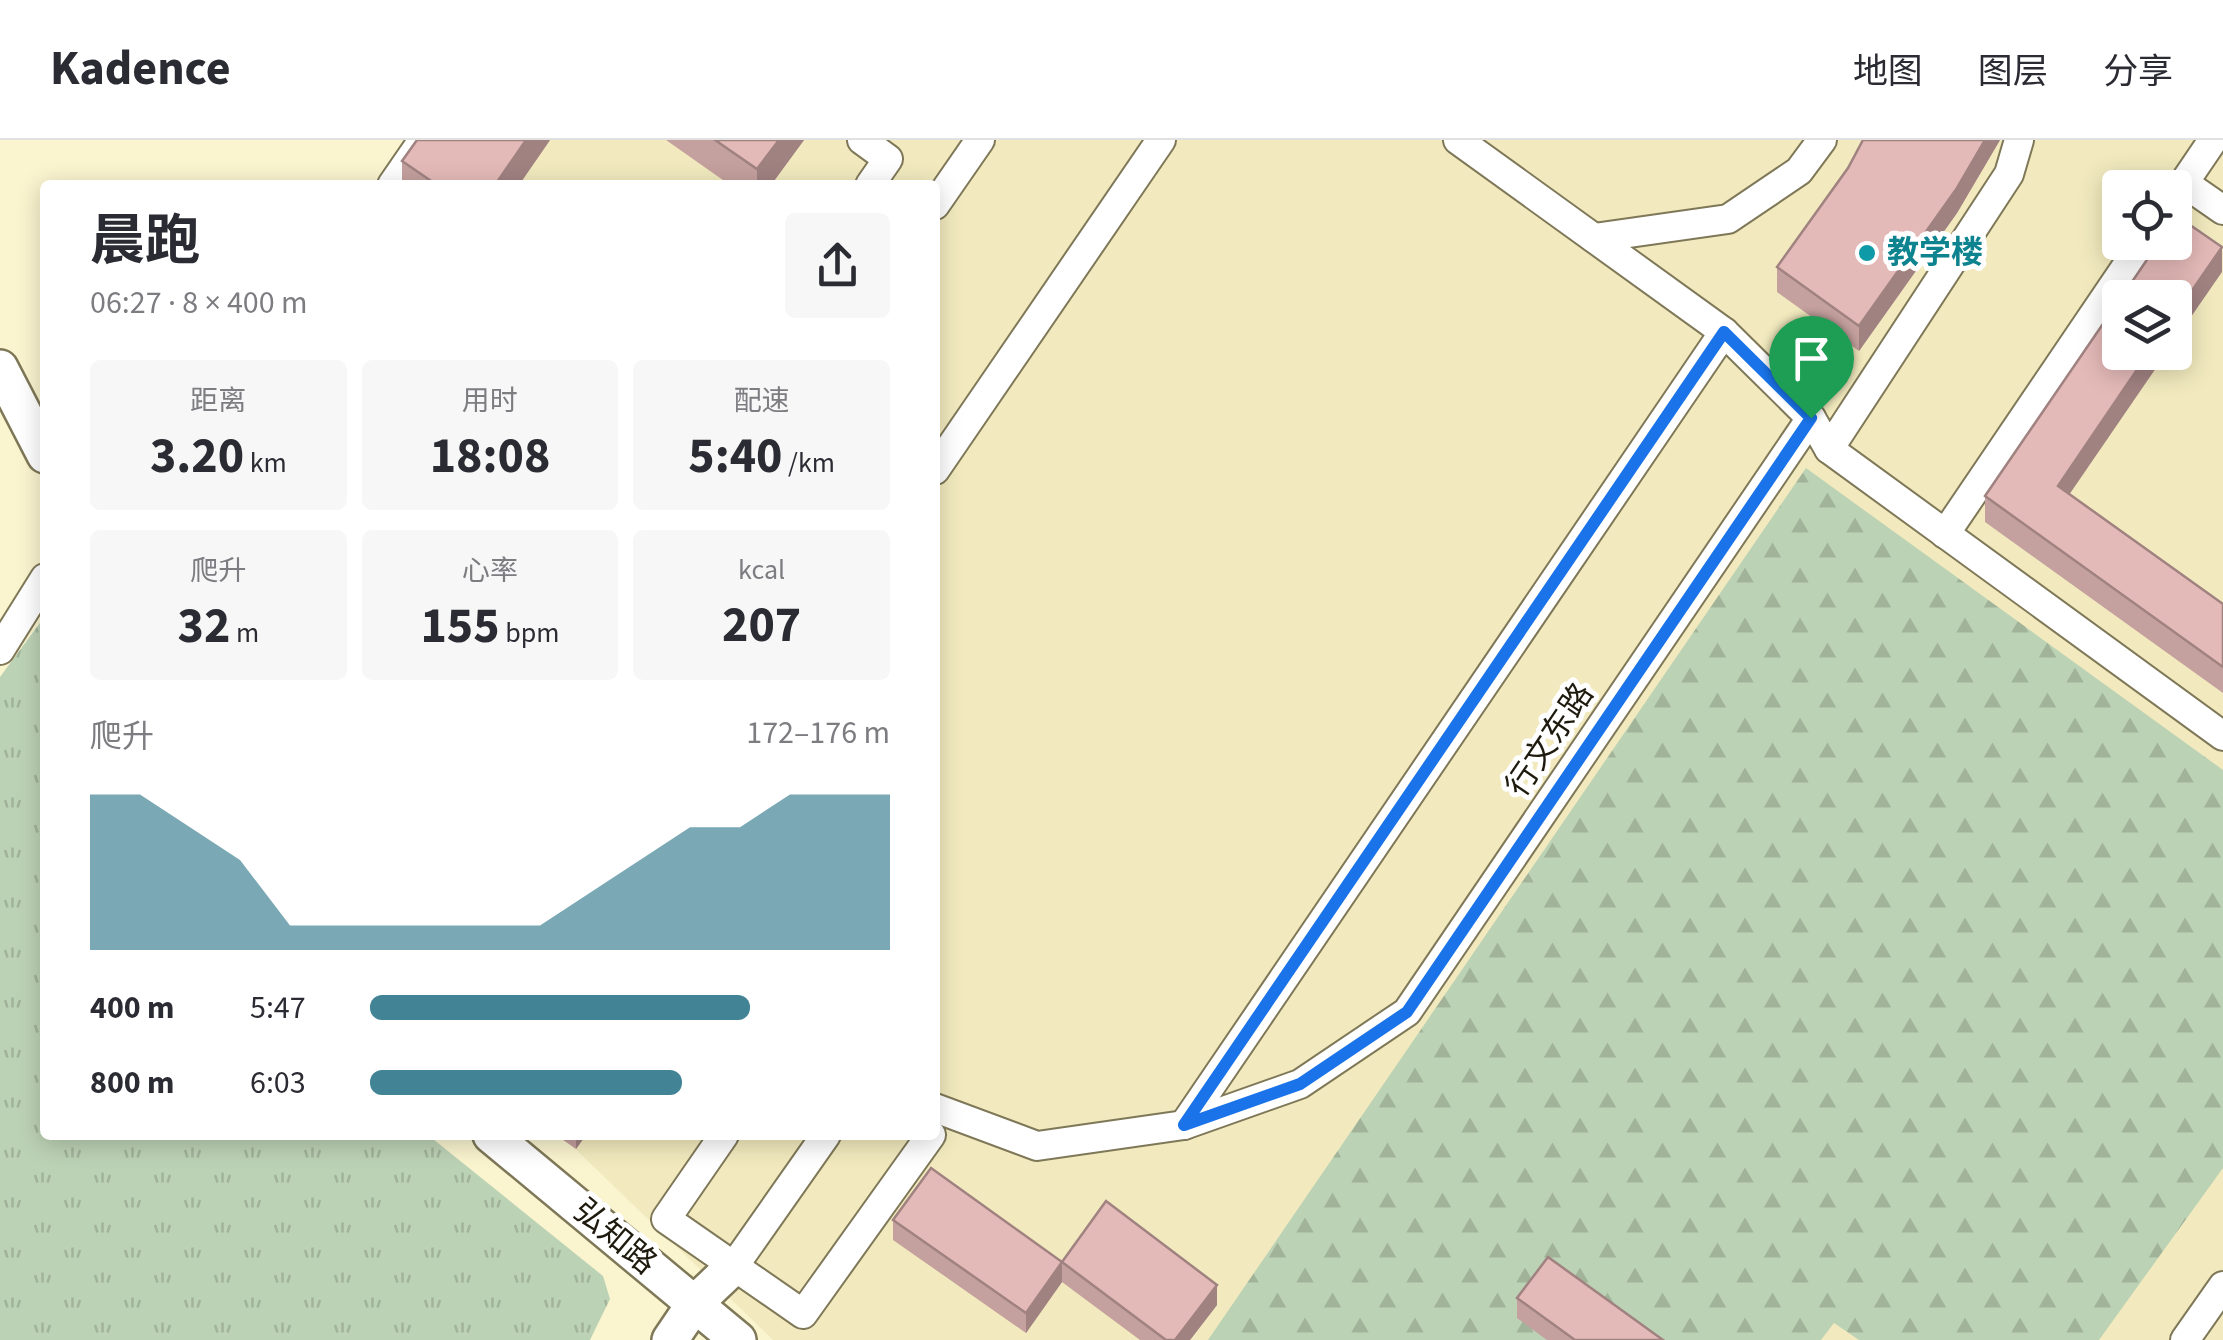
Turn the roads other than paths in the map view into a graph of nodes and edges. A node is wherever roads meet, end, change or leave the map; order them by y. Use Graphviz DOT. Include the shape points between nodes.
graph roads {
  1 [pos="424,140"];
  2 [pos="862,140"];
  3 [pos="980,140"];
  4 [pos="1161,140"];
  5 [pos="1458,140"];
  6 [pos="1822,140"];
  7 [pos="2019,140"];
  8 [pos="2212,140"];
  9 [pos="2192,171"];
  10 [pos="396,180"];
  11 [pos="873,180"];
  12 [pos="2192,195"];
  13 [pos="940,198"];
  14 [pos="2223,210"];
  15 [pos="1594,238"];
  16 [pos="2131,260"];
  17 [pos="1724,332"];
  18 [pos="0,368"];
  19 [pos="1811,418"];
  20 [pos="40,445"];
  21 [pos="1829,449"];
  22 [pos="940,463"];
  23 [pos="1944,534"];
  24 [pos="40,586"];
  25 [pos="0,650"];
  26 [pos="2223,736"];
  27 [pos="940,1122"];
  28 [pos="1184,1125"];
  29 [pos="497,1140"];
  30 [pos="721,1140"];
  31 [pos="822,1140"];
  32 [pos="924,1140"];
  33 [pos="734,1266"];
  34 [pos="2223,1286"];
  35 [pos="695,1303"];
  36 [pos="726,1336"];
  37 [pos="2193,1337"];
  38 [pos="670,1340"];
  1 -- 10 [label="street"];
  2 -- 11 [label="street" via="888,158"];
  3 -- 13 [label="street"];
  4 -- 22 [label="street"];
  5 -- 15 [label="street"];
  6 -- 15 [label="street" via="1799,170 1728,219"];
  7 -- 21 [label="street" via="2009,174"];
  8 -- 9 [label="street"];
  12 -- 14 [label="street"];
  15 -- 17 [label="street"];
  16 -- 23 [label="street"];
  17 -- 19 [label="street"];
  17 -- 28 [label="street"];
  18 -- 20 [label="street"];
  19 -- 21 [label="street"];
  19 -- 28 [label="street, 行文东路" via="1407,1012 1300,1084"];
  21 -- 23 [label="street"];
  23 -- 26 [label="street"];
  24 -- 25 [label="street"];
  27 -- 28 [label="street, 行文东路" via="1038,1146"];
  29 -- 35 [label="street, 弘知路"];
  30 -- 33 [label="street" via="666,1219"];
  31 -- 33 [label="street"];
  32 -- 33 [label="street" via="803,1314"];
  33 -- 35 [label="street"];
  33 -- 36 [label="street"];
  34 -- 37 [label="street"];
  35 -- 36 [label="street, 弘知路"];
  35 -- 38 [label="street"];
}
